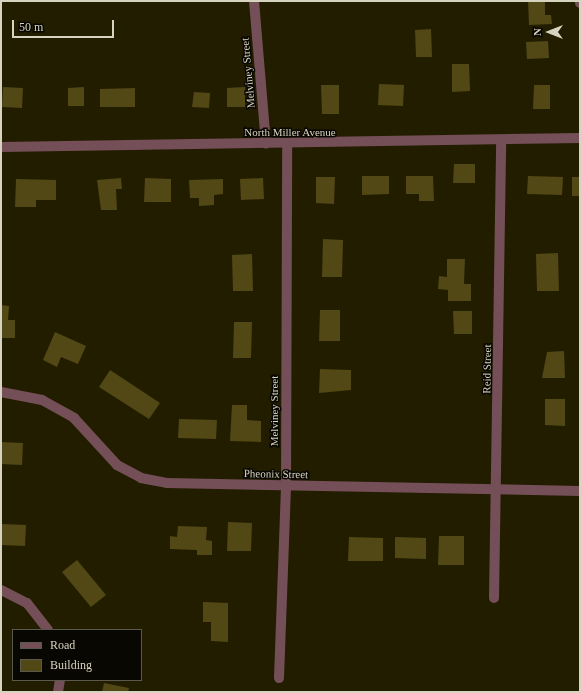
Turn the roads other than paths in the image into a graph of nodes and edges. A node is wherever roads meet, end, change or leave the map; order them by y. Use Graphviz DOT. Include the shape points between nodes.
graph roads {
  1 [pos="254,1"];
  2 [pos="580,138"];
  3 [pos="501,141"];
  4 [pos="266,143"];
  5 [pos="286,144"];
  6 [pos="1,147"];
  7 [pos="1,392"];
  8 [pos="286,486"];
  9 [pos="497,490"];
  10 [pos="580,491"];
  11 [pos="1,590"];
  12 [pos="494,598"];
  13 [pos="47,629"];
  14 [pos="279,678"];
  15 [pos="60,681"];
  16 [pos="58,692"];
  1 -- 4 [label="street, Melviney Street"];
  2 -- 3 [label="street, North Miller Avenue"];
  3 -- 5 [label="street, North Miller Avenue"];
  3 -- 9 [label="street, Reid Street"];
  4 -- 5 [label="street, North Miller Avenue"];
  4 -- 6 [label="street, North Miller Avenue"];
  5 -- 8 [label="street, Melviney Street"];
  7 -- 8 [label="street, Pheonix Street" via="42,400 74,418 117,465 141,478 167,483"];
  8 -- 9 [label="street, Pheonix Street"];
  8 -- 14 [label="street, Melviney Street"];
  9 -- 10 [label="street, Pheonix Street"];
  9 -- 12 [label="street, Reid Street"];
  11 -- 13 [label="street" via="27,603"];
  15 -- 16 [label="street"];
}
